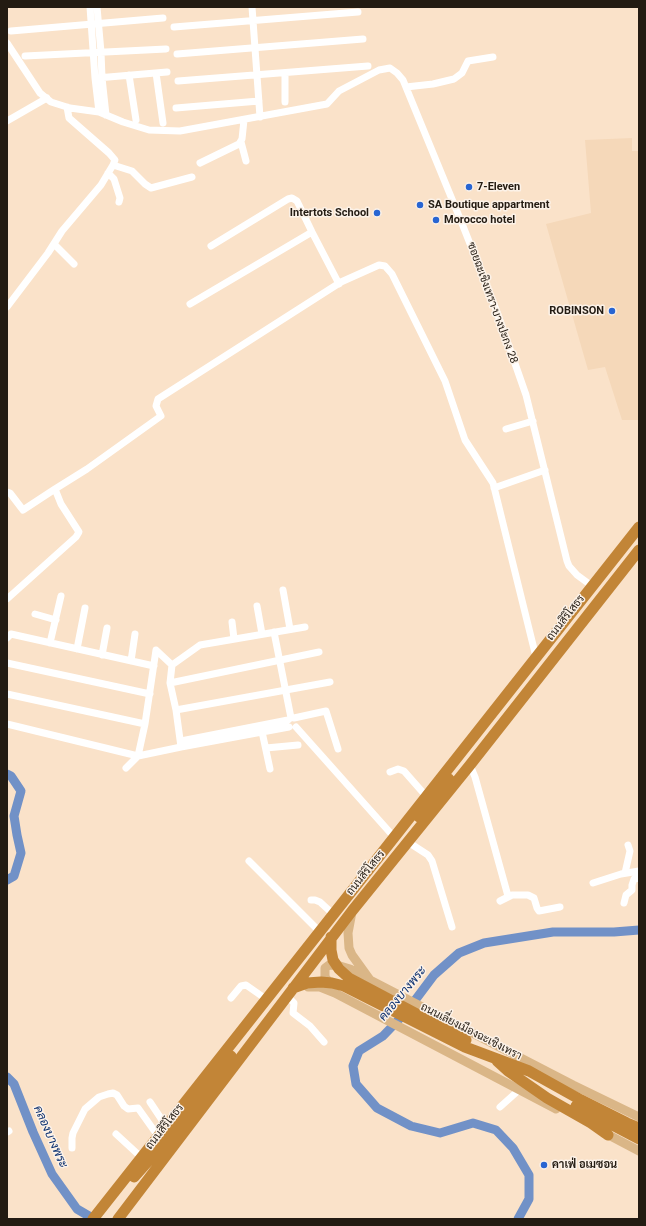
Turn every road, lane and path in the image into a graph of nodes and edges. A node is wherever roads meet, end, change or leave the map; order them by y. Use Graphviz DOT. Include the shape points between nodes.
graph roads {
  1 [pos="90,7"];
  2 [pos="97,7"];
  3 [pos="252,7"];
  4 [pos="358,12"];
  5 [pos="163,18"];
  6 [pos="253,21"];
  7 [pos="96,24"];
  8 [pos="174,27"];
  9 [pos="11,31"];
  10 [pos="363,39"];
  11 [pos="7,43"];
  12 [pos="256,48"];
  13 [pos="166,49"];
  14 [pos="98,52"];
  15 [pos="177,54"];
  16 [pos="25,56"];
  17 [pos="493,57"];
  18 [pos="368,66"];
  19 [pos="167,72"];
  20 [pos="156,73"];
  21 [pos="285,73"];
  22 [pos="258,75"];
  23 [pos="129,76"];
  24 [pos="98,78"];
  25 [pos="178,81"];
  26 [pos="406,87"];
  27 [pos="47,98"];
  28 [pos="259,101"];
  29 [pos="285,102"];
  30 [pos="67,107"];
  31 [pos="176,108"];
  32 [pos="102,113"];
  33 [pos="260,117"];
  34 [pos="136,120"];
  35 [pos="244,120"];
  36 [pos="7,121"];
  37 [pos="163,123"];
  38 [pos="240,142"];
  39 [pos="246,161"];
  40 [pos="200,163"];
  41 [pos="113,165"];
  42 [pos="108,173"];
  43 [pos="192,177"];
  44 [pos="119,202"];
  45 [pos="312,232"];
  46 [pos="54,244"];
  47 [pos="210,246"];
  48 [pos="74,264"];
  49 [pos="339,284"];
  50 [pos="190,304"];
  51 [pos="7,308"];
  52 [pos="533,421"];
  53 [pos="506,429"];
  54 [pos="545,470"];
  55 [pos="494,488"];
  56 [pos="55,489"];
  57 [pos="7,492"];
  58 [pos="639,527"];
  59 [pos="638,554"];
  60 [pos="592,586"];
  61 [pos="283,590"];
  62 [pos="61,596"];
  63 [pos="7,599"];
  64 [pos="257,606"];
  65 [pos="85,608"];
  66 [pos="35,614"];
  67 [pos="56,620"];
  68 [pos="232,622"];
  69 [pos="305,627"];
  70 [pos="107,628"];
  71 [pos="290,630"];
  72 [pos="274,632"];
  73 [pos="135,634"];
  74 [pos="262,634"];
  75 [pos="7,638"];
  76 [pos="234,639"];
  77 [pos="50,643"];
  78 [pos="77,649"];
  79 [pos="319,652"];
  80 [pos="102,655"];
  81 [pos="536,657"];
  82 [pos="280,660"];
  83 [pos="131,661"];
  84 [pos="7,663"];
  85 [pos="172,665"];
  86 [pos="154,666"];
  87 [pos="330,682"];
  88 [pos="170,683"];
  89 [pos="286,690"];
  90 [pos="7,694"];
  91 [pos="150,694"];
  92 [pos="502,701"];
  93 [pos="176,710"];
  94 [pos="292,722"];
  95 [pos="7,724"];
  96 [pos="145,724"];
  97 [pos="262,728"];
  98 [pos="181,744"];
  99 [pos="298,745"];
  100 [pos="266,748"];
  101 [pos="338,749"];
  102 [pos="138,756"];
  103 [pos="470,766"];
  104 [pos="126,768"];
  105 [pos="270,769"];
  106 [pos="390,772"];
  107 [pos="426,796"];
  108 [pos="394,837"];
  109 [pos="407,837"];
  110 [pos="628,845"];
  111 [pos="249,861"];
  112 [pos="639,871"];
  113 [pos="625,873"];
  114 [pos="639,878"];
  115 [pos="593,883"];
  116 [pos="508,896"];
  117 [pos="311,900"];
  118 [pos="500,901"];
  119 [pos="624,903"];
  120 [pos="560,907"];
  121 [pos="352,911"];
  122 [pos="333,914"];
  123 [pos="452,927"];
  124 [pos="319,931"];
  125 [pos="310,943"];
  126 [pos="320,953"];
  127 [pos="296,961"];
  128 [pos="309,968"];
  129 [pos="370,980"];
  130 [pos="288,994"];
  131 [pos="231,998"];
  132 [pos="266,999"];
  133 [pos="351,1002"];
  134 [pos="324,1042"];
  135 [pos="508,1071"];
  136 [pos="519,1090"];
  137 [pos="150,1102"];
  138 [pos="500,1107"];
  139 [pos="639,1117"];
  140 [pos="166,1126"];
  141 [pos="639,1129"];
  142 [pos="116,1134"];
  143 [pos="608,1135"];
  144 [pos="158,1136"];
  145 [pos="639,1139"];
  146 [pos="72,1148"];
  147 [pos="639,1151"];
  148 [pos="141,1158"];
  149 [pos="117,1192"];
  150 [pos="93,1219"];
  151 [pos="99,1219"];
  152 [pos="118,1219"];
  1 -- 7 [label="street"];
  2 -- 7 [label="street"];
  3 -- 6 [label="street"];
  4 -- 6 [label="street"];
  5 -- 7 [label="street"];
  6 -- 8 [label="street"];
  6 -- 12 [label="street"];
  7 -- 9 [label="street"];
  7 -- 14 [label="street"];
  10 -- 12 [label="street"];
  11 -- 27 [label="street, ซอยฉะเชิงเทรา-บางปะกง 28" via="40,93"];
  12 -- 15 [label="street"];
  12 -- 22 [label="street"];
  13 -- 14 [label="street"];
  14 -- 16 [label="street"];
  14 -- 24 [label="street"];
  17 -- 26 [label="street" via="468,60 462,73 454,79"];
  18 -- 21 [label="street"];
  19 -- 20 [label="street"];
  20 -- 23 [label="street"];
  20 -- 37 [label="street"];
  21 -- 22 [label="street"];
  21 -- 29 [label="street"];
  22 -- 25 [label="street"];
  22 -- 28 [label="street"];
  23 -- 24 [label="street"];
  23 -- 34 [label="street"];
  24 -- 32 [label="street"];
  26 -- 33 [label="street, ซอยฉะเชิงเทรา-บางปะกง 28" via="393,70 383,68 339,92 327,104"];
  26 -- 52 [label="street, ซอยฉะเชิงเทรา-บางปะกง 28" via="497,312"];
  27 -- 30 [label="street, ซอยฉะเชิงเทรา-บางปะกง 28" via="51,102"];
  27 -- 36 [label="street"];
  28 -- 31 [label="street"];
  28 -- 33 [label="street"];
  30 -- 32 [label="street, ซอยฉะเชิงเทรา-บางปะกง 28"];
  30 -- 41 [label="street" via="69,118 109,152 115,160"];
  32 -- 35 [label="street, ซอยฉะเชิงเทรา-บางปะกง 28" via="149,130 162,131 180,131"];
  33 -- 35 [label="street, ซอยฉะเชิงเทรา-บางปะกง 28"];
  35 -- 38 [label="street"];
  38 -- 39 [label="street"];
  38 -- 40 [label="street"];
  41 -- 42 [label="street"];
  41 -- 43 [label="street" via="132,172 152,188"];
  42 -- 44 [label="street" via="114,179"];
  42 -- 46 [label="street"];
  45 -- 47 [label="street" via="297,201 292,198"];
  45 -- 49 [label="street"];
  45 -- 50 [label="street"];
  46 -- 48 [label="street"];
  46 -- 51 [label="street"];
  49 -- 55 [label="street" via="379,265 385,266 392,274 445,381 464,440"];
  49 -- 56 [label="street" via="158,399 156,406 161,416"];
  52 -- 53 [label="street"];
  52 -- 54 [label="street, ซอยฉะเชิงเทรา-บางปะกง 28"];
  54 -- 55 [label="street"];
  54 -- 60 [label="street, ซอยฉะเชิงเทรา-บางปะกง 28" via="569,566"];
  55 -- 81 [label="street"];
  56 -- 57 [label="street" via="23,510"];
  56 -- 63 [label="street" via="61,504 79,532"];
  58 -- 60 [label="highway, ถนนสิริโสธร"];
  59 -- 103 [label="highway, ถนนสิริโสธร"];
  60 -- 81 [label="highway, ถนนสิริโสธร"];
  61 -- 71 [label="street"];
  62 -- 67 [label="street"];
  64 -- 74 [label="street"];
  65 -- 78 [label="street"];
  66 -- 67 [label="street"];
  67 -- 77 [label="street"];
  68 -- 76 [label="street"];
  69 -- 71 [label="street"];
  70 -- 80 [label="street"];
  71 -- 72 [label="street"];
  72 -- 74 [label="street"];
  72 -- 82 [label="street"];
  73 -- 83 [label="street"];
  74 -- 76 [label="street"];
  75 -- 77 [label="street" via="11,634"];
  76 -- 85 [label="street" via="200,645"];
  77 -- 78 [label="street"];
  78 -- 80 [label="street"];
  79 -- 82 [label="street"];
  80 -- 83 [label="street"];
  81 -- 92 [label="highway, ถนนสิริโสธร"];
  82 -- 88 [label="street"];
  82 -- 89 [label="street"];
  83 -- 86 [label="street"];
  84 -- 91 [label="street"];
  85 -- 86 [label="street" via="156,650"];
  85 -- 88 [label="street"];
  86 -- 91 [label="street"];
  87 -- 89 [label="street"];
  88 -- 93 [label="street"];
  89 -- 93 [label="street"];
  89 -- 94 [label="street"];
  90 -- 96 [label="street"];
  91 -- 96 [label="street"];
  92 -- 107 [label="highway, ถนนสิริโสธร"];
  92 -- 109 [label="highway"];
  93 -- 98 [label="street"];
  94 -- 97 [label="street"];
  94 -- 101 [label="street" via="326,711"];
  94 -- 108 [label="street"];
  95 -- 102 [label="street"];
  96 -- 102 [label="street"];
  97 -- 98 [label="street"];
  97 -- 100 [label="street"];
  98 -- 102 [label="street"];
  99 -- 100 [label="street"];
  100 -- 105 [label="street"];
  102 -- 104 [label="street"];
  103 -- 109 [label="highway, ถนนสิริโสธร"];
  103 -- 116 [label="street"];
  106 -- 107 [label="street" via="404,771"];
  107 -- 108 [label="highway, ถนนสิริโสธร"];
  108 -- 122 [label="highway, ถนนสิริโสธร"];
  109 -- 121 [label="highway, ถนนสิริโสธร"];
  109 -- 123 [label="street" via="432,861"];
  109 -- 135 [label="highway" via="339,918 331,938 331,955 339,969 349,978 446,1028"];
  110 -- 113 [label="street" via="630,851"];
  111 -- 124 [label="street"];
  112 -- 113 [label="street"];
  113 -- 115 [label="street"];
  114 -- 119 [label="street" via="634,879 632,890 626,895"];
  116 -- 118 [label="street"];
  116 -- 120 [label="street" via="532,896 539,911"];
  117 -- 122 [label="street" via="320,902"];
  121 -- 126 [label="highway, ถนนสิริโสธร"];
  121 -- 129 [label="main road, ถนนเลี่ยงเมืองฉะเชิงเทรา" via="348,933 349,948"];
  122 -- 124 [label="highway, ถนนสิริโสธร"];
  124 -- 125 [label="highway, ถนนสิริโสธร"];
  125 -- 126 [label="highway" via="313,952"];
  125 -- 127 [label="highway, ถนนสิริโสธร"];
  126 -- 128 [label="highway, ถนนสิริโสธร"];
  127 -- 128 [label="highway" via="304,960"];
  127 -- 132 [label="highway, ถนนสิริโสธร"];
  128 -- 130 [label="highway, ถนนสิริโสธร"];
  129 -- 133 [label="main road" via="340,966 329,965 325,968 325,977 328,981"];
  129 -- 139 [label="main road, ถนนเลี่ยงเมืองฉะเชิงเทรา"];
  130 -- 133 [label="main road" via="309,987 320,988"];
  130 -- 134 [label="street" via="294,1003 293,1013 310,1026"];
  130 -- 152 [label="highway, ถนนสิริโสธร"];
  131 -- 132 [label="street" via="241,986 246,985"];
  132 -- 140 [label="highway, ถนนสิริโสธร"];
  133 -- 136 [label="main road"];
  135 -- 143 [label="highway"];
  135 -- 145 [label="highway, ถนนเลี่ยงเมืองฉะเชิงเทรา"];
  136 -- 138 [label="street"];
  136 -- 143 [label="main road"];
  137 -- 140 [label="street"];
  140 -- 144 [label="highway, ถนนสิริโสธร"];
  141 -- 149 [label="highway" via="529,1071 465,1047 351,989 332,983 307,983 285,991 273,1002 159,1149"];
  142 -- 148 [label="street"];
  143 -- 147 [label="main road"];
  144 -- 146 [label="street" via="138,1108 128,1109 113,1093 99,1097 85,1109 73,1133"];
  144 -- 148 [label="highway, ถนนสิริโสธร"];
  148 -- 149 [label="highway, ถนนสิริโสธร"];
  149 -- 150 [label="highway, ถนนสิริโสธร"];
  149 -- 151 [label="highway"];
}
